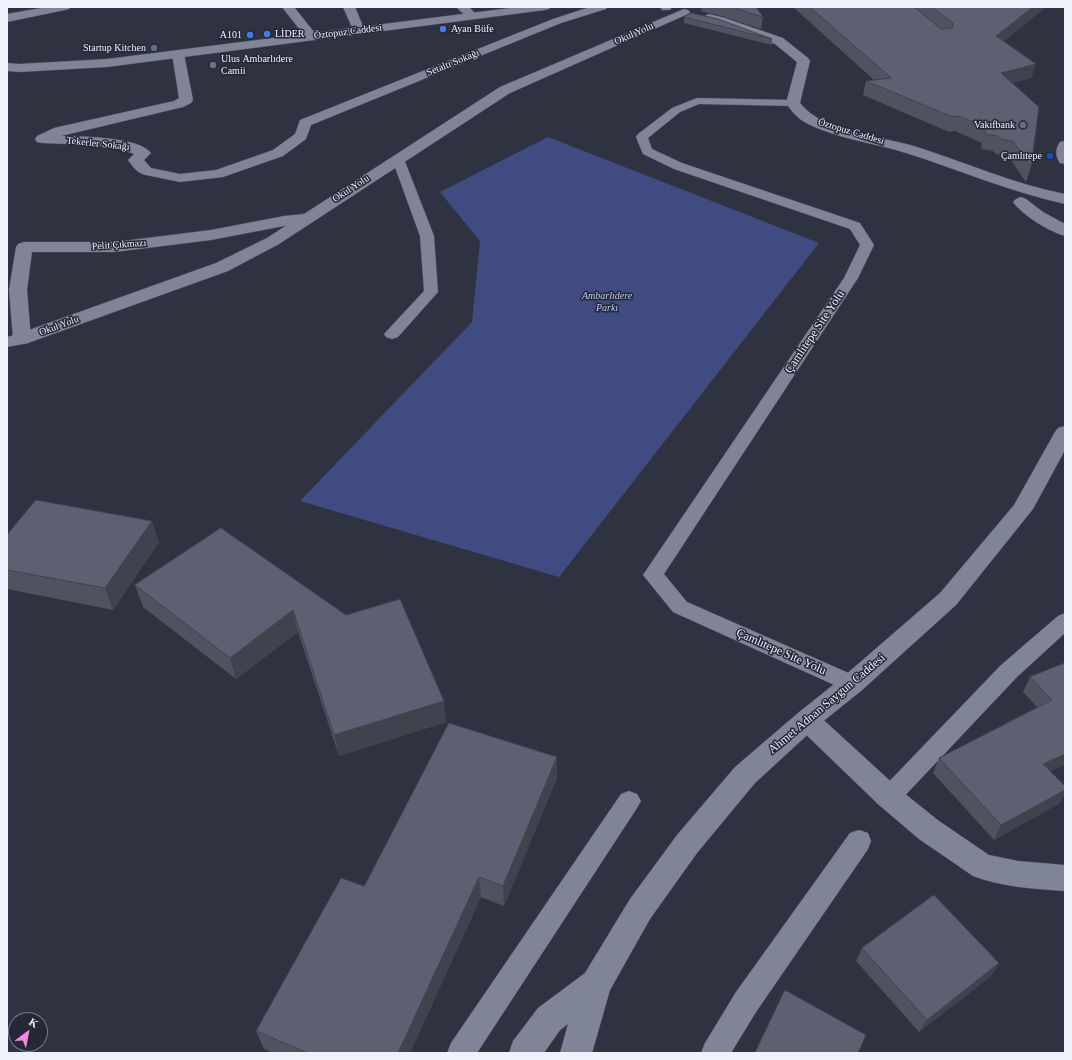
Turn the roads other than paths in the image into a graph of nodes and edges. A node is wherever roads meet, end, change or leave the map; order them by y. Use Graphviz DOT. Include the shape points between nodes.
graph roads {
  1 [pos="65,7"];
  2 [pos="288,7"];
  3 [pos="349,7"];
  4 [pos="462,7"];
  5 [pos="545,7"];
  6 [pos="602,7"];
  7 [pos="663,7"];
  8 [pos="684,12"];
  9 [pos="10,14"];
  10 [pos="472,16"];
  11 [pos="359,31"];
  12 [pos="312,37"];
  13 [pos="178,54"];
  14 [pos="7,67"];
  15 [pos="793,103"];
  16 [pos="305,123"];
  17 [pos="1065,145"];
  18 [pos="398,159"];
  19 [pos="1065,160"];
  20 [pos="990,180"];
  21 [pos="1065,200"];
  22 [pos="1021,202"];
  23 [pos="1065,214"];
  24 [pos="305,219"];
  25 [pos="1065,231"];
  26 [pos="392,334"];
  27 [pos="15,341"];
  28 [pos="1065,432"];
  29 [pos="1065,621"];
  30 [pos="852,684"];
  31 [pos="807,720"];
  32 [pos="890,797"];
  33 [pos="629,801"];
  34 [pos="859,842"];
  35 [pos="1065,878"];
  36 [pos="596,984"];
  37 [pos="461,1053"];
  38 [pos="525,1053"];
  39 [pos="576,1053"];
  40 [pos="715,1053"];
  1 -- 9 [label="street"];
  2 -- 12 [label="street"];
  3 -- 11 [label="street"];
  4 -- 10 [label="street"];
  5 -- 10 [label="street, Öztopuz Caddesi"];
  6 -- 16 [label="street, Setaltı Sokağı" via="557,21"];
  7 -- 8 [label="street"];
  8 -- 15 [label="street" via="721,20 779,40 804,61"];
  8 -- 18 [label="street, Okul Yolu" via="505,90"];
  10 -- 11 [label="street, Öztopuz Caddesi"];
  11 -- 12 [label="street, Öztopuz Caddesi"];
  12 -- 13 [label="street, Öztopuz Caddesi"];
  13 -- 14 [label="street, Öztopuz Caddesi" via="107,63"];
  13 -- 16 [label="street, Tekerler Sokağı" via="186,100 59,131 42,139 133,147 144,153 135,160 146,170 180,178 218,174 278,152 301,136"];
  15 -- 20 [label="street, Öztopuz Caddesi" via="813,121 825,126 910,150"];
  15 -- 30 [label="lane, Çamlıtepe Site Yolu" via="697,101 676,110 642,137 647,151 678,166 855,226 867,244 851,278 654,575 680,606"];
  17 -- 19 [label="street"];
  18 -- 24 [label="street, Okul Yolu"];
  18 -- 26 [label="lane" via="427,236 431,292"];
  20 -- 21 [label="street, Öztopuz Caddesi"];
  20 -- 22 [label="street, Öztopuz Caddesi"];
  22 -- 23 [label="street, Öztopuz Caddesi"];
  22 -- 25 [label="street" via="1036,215"];
  24 -- 27 [label="street, Okul Yolu" via="273,241 222,268"];
  24 -- 27 [label="street, Pelit Çıkmazı" via="211,236 115,247 24,247"];
  28 -- 30 [label="street, Ahmet Adnan Saygun Caddesi" via="1022,509 948,599"];
  29 -- 32 [label="lane" via="1009,671"];
  30 -- 31 [label="street, Ahmet Adnan Saygun Caddesi"];
  31 -- 32 [label="street"];
  31 -- 36 [label="street, Ahmet Adnan Saygun Caddesi" via="745,775 687,844 640,909"];
  32 -- 35 [label="street" via="929,830 983,867 1018,874"];
  33 -- 37 [label="lane"];
  34 -- 40 [label="lane" via="746,1002"];
  36 -- 38 [label="street, Ahmet Adnan Saygun Caddesi" via="549,1019"];
  36 -- 39 [label="street, Ahmet Adnan Saygun Caddesi"];
}
